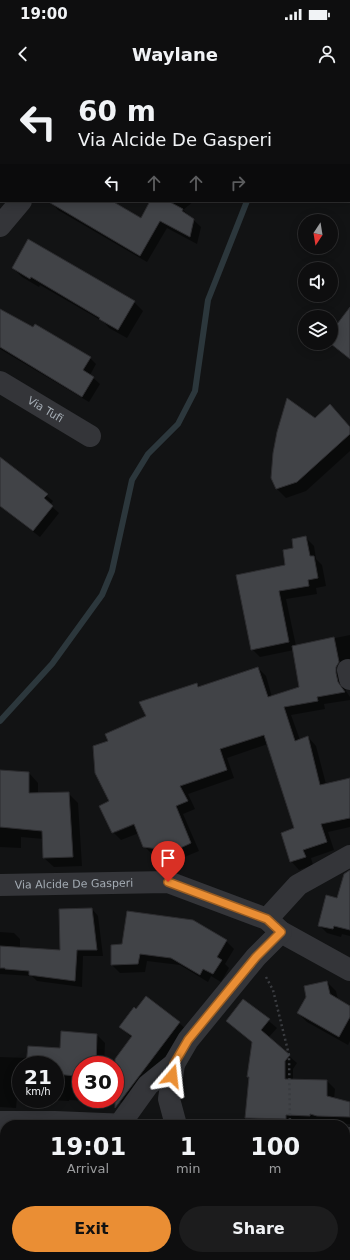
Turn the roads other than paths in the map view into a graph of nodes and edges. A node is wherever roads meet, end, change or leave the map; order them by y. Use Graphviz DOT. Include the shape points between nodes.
graph roads {
  1 [pos="20,202"];
  2 [pos="0,226"];
  3 [pos="0,382"];
  4 [pos="90,436"];
  5 [pos="350,856"];
  6 [pos="0,885"];
  7 [pos="274,925"];
  8 [pos="350,970"];
  9 [pos="174,1064"];
  10 [pos="123,1120"];
  11 [pos="175,1120"];
  1 -- 2 [label="street"];
  3 -- 4 [label="street, Via Tufi"];
  5 -- 7 [label="street" via="298,885"];
  6 -- 7 [label="street, Via Alcide De Gasperi" via="168,882"];
  7 -- 8 [label="street, Via Alcide De Gasperi"];
  7 -- 9 [label="street" via="256,957 188,1040"];
  9 -- 10 [label="street" via="148,1085"];
  9 -- 11 [label="street" via="169,1099"];
}
